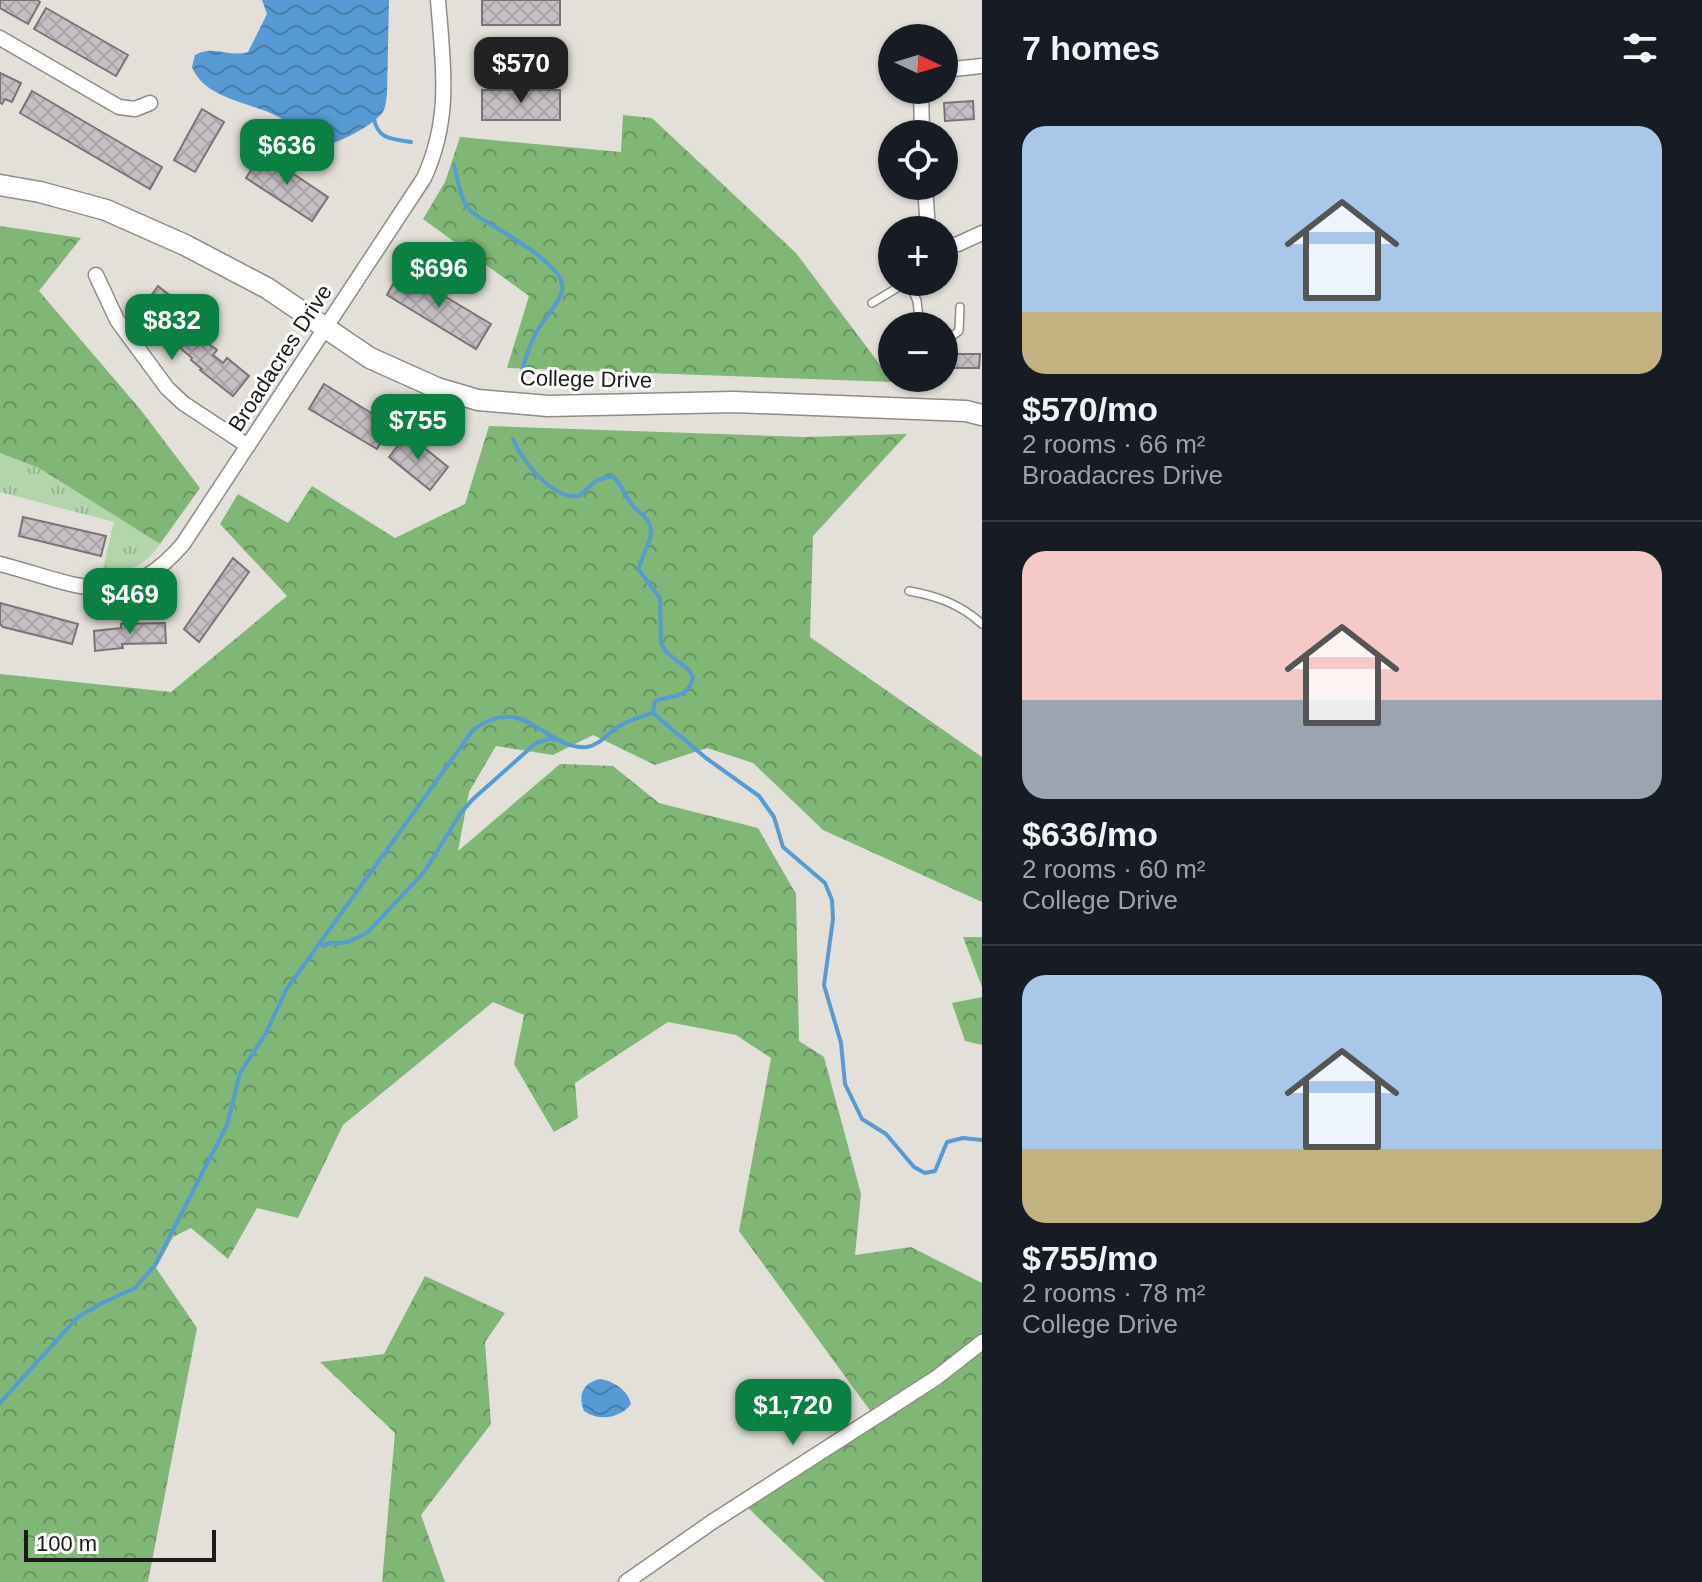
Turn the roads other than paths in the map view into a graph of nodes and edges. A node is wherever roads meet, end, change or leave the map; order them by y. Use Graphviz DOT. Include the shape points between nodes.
graph roads {
  1 [pos="438,0"];
  2 [pos="0,38"];
  3 [pos="982,66"];
  4 [pos="958,69"];
  5 [pos="150,103"];
  6 [pos="0,185"];
  7 [pos="982,233"];
  8 [pos="958,244"];
  9 [pos="96,275"];
  10 [pos="884,296"];
  11 [pos="872,303"];
  12 [pos="960,307"];
  13 [pos="326,328"];
  14 [pos="958,332"];
  15 [pos="982,415"];
  16 [pos="248,446"];
  17 [pos="0,564"];
  18 [pos="909,591"];
  19 [pos="982,624"];
  20 [pos="982,1342"];
  21 [pos="626,1582"];
  1 -- 13 [label="street, Broadacres Drive" via="444,109 431,163"];
  2 -- 5 [label="street" via="119,107 135,109"];
  3 -- 4 [label="street"];
  6 -- 13 [label="main road, College Drive" via="119,216 267,288"];
  7 -- 8 [label="street"];
  9 -- 16 [label="street" via="117,320 167,388"];
  10 -- 11 [label="lane"];
  12 -- 14 [label="lane"];
  13 -- 15 [label="main road, College Drive" via="370,358 478,400 548,406 734,402"];
  13 -- 16 [label="street, Broadacres Drive"];
  16 -- 17 [label="street, Broadacres Drive" via="183,544 140,582 118,589 94,588"];
  18 -- 19 [label="lane" via="938,596"];
  20 -- 21 [label="street" via="936,1378"];
}
